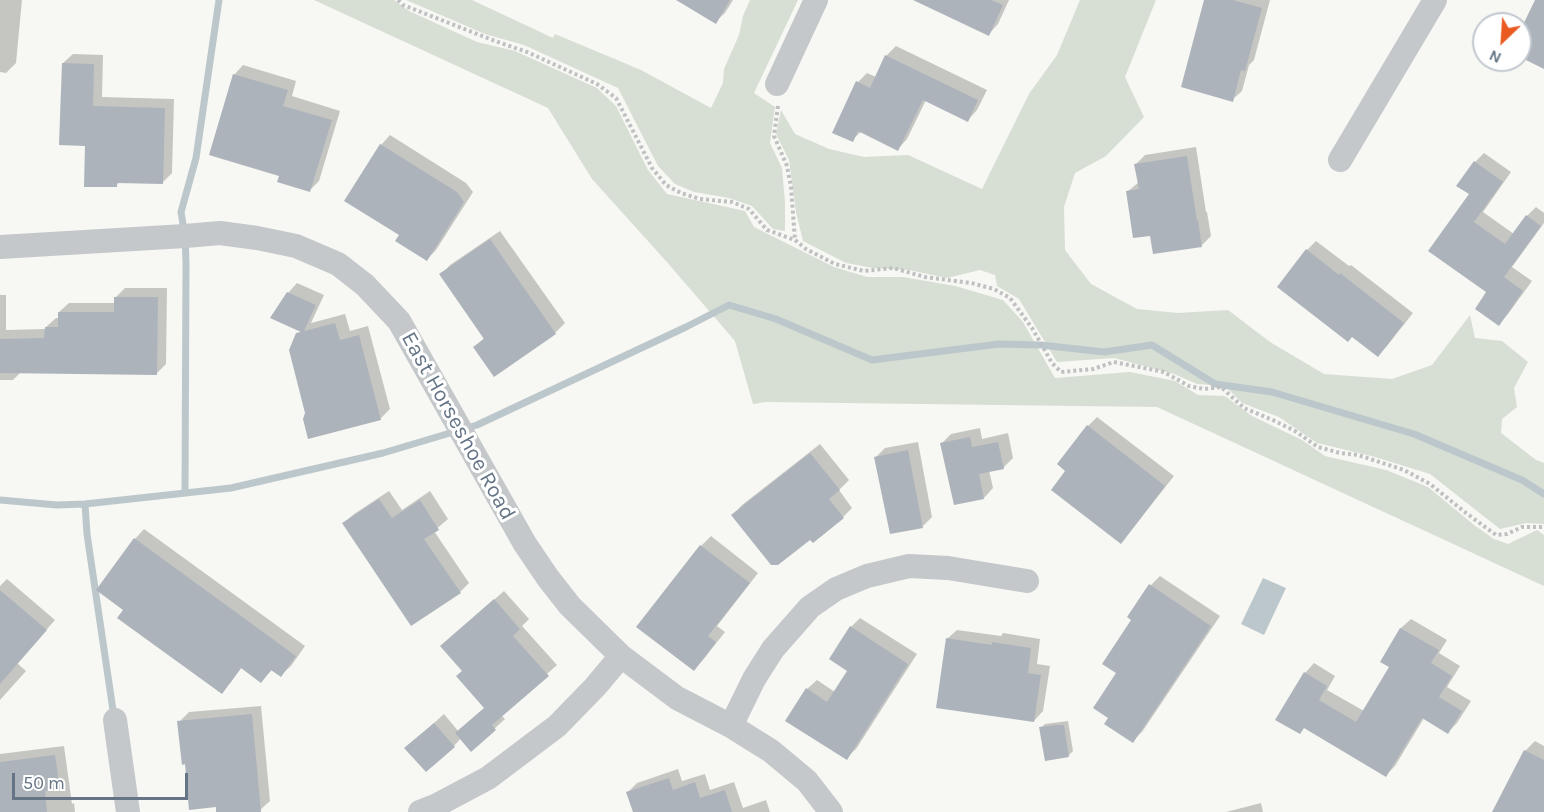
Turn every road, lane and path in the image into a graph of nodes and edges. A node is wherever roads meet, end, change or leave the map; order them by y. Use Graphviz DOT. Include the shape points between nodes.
graph roads {
  1 [pos="398,0"];
  2 [pos="816,0"];
  3 [pos="1435,0"];
  4 [pos="777,84"];
  5 [pos="1340,160"];
  6 [pos="795,240"];
  7 [pos="0,247"];
  8 [pos="1544,528"];
  9 [pos="1027,581"];
  10 [pos="621,656"];
  11 [pos="115,720"];
  12 [pos="731,726"];
  13 [pos="128,812"];
  14 [pos="420,812"];
  15 [pos="831,812"];
  1 -- 6 [label="path" via="597,84 616,98 652,168 666,185 681,193 749,209 767,230"];
  2 -- 4 [label="street"];
  3 -- 5 [label="street"];
  4 -- 6 [label="path" via="774,136 789,177"];
  6 -- 8 [label="path" via="835,264 864,271 893,268 994,289 1010,298 1061,372 1114,362 1164,372 1188,386 1221,387 1244,408 1295,431 1318,447 1404,470 1430,484 1496,535 1522,527"];
  7 -- 10 [label="street, East Horseshoe Road" via="220,233 296,246 338,264 365,285 399,321 525,544 570,606"];
  9 -- 12 [label="street" via="909,566 867,576 836,589 810,608 773,649"];
  10 -- 12 [label="street, East Horseshoe Road" via="677,698"];
  10 -- 14 [label="street" via="557,726 488,778"];
  11 -- 13 [label="street"];
  12 -- 15 [label="street, East Horseshoe Road" via="771,751 807,781"];
}
